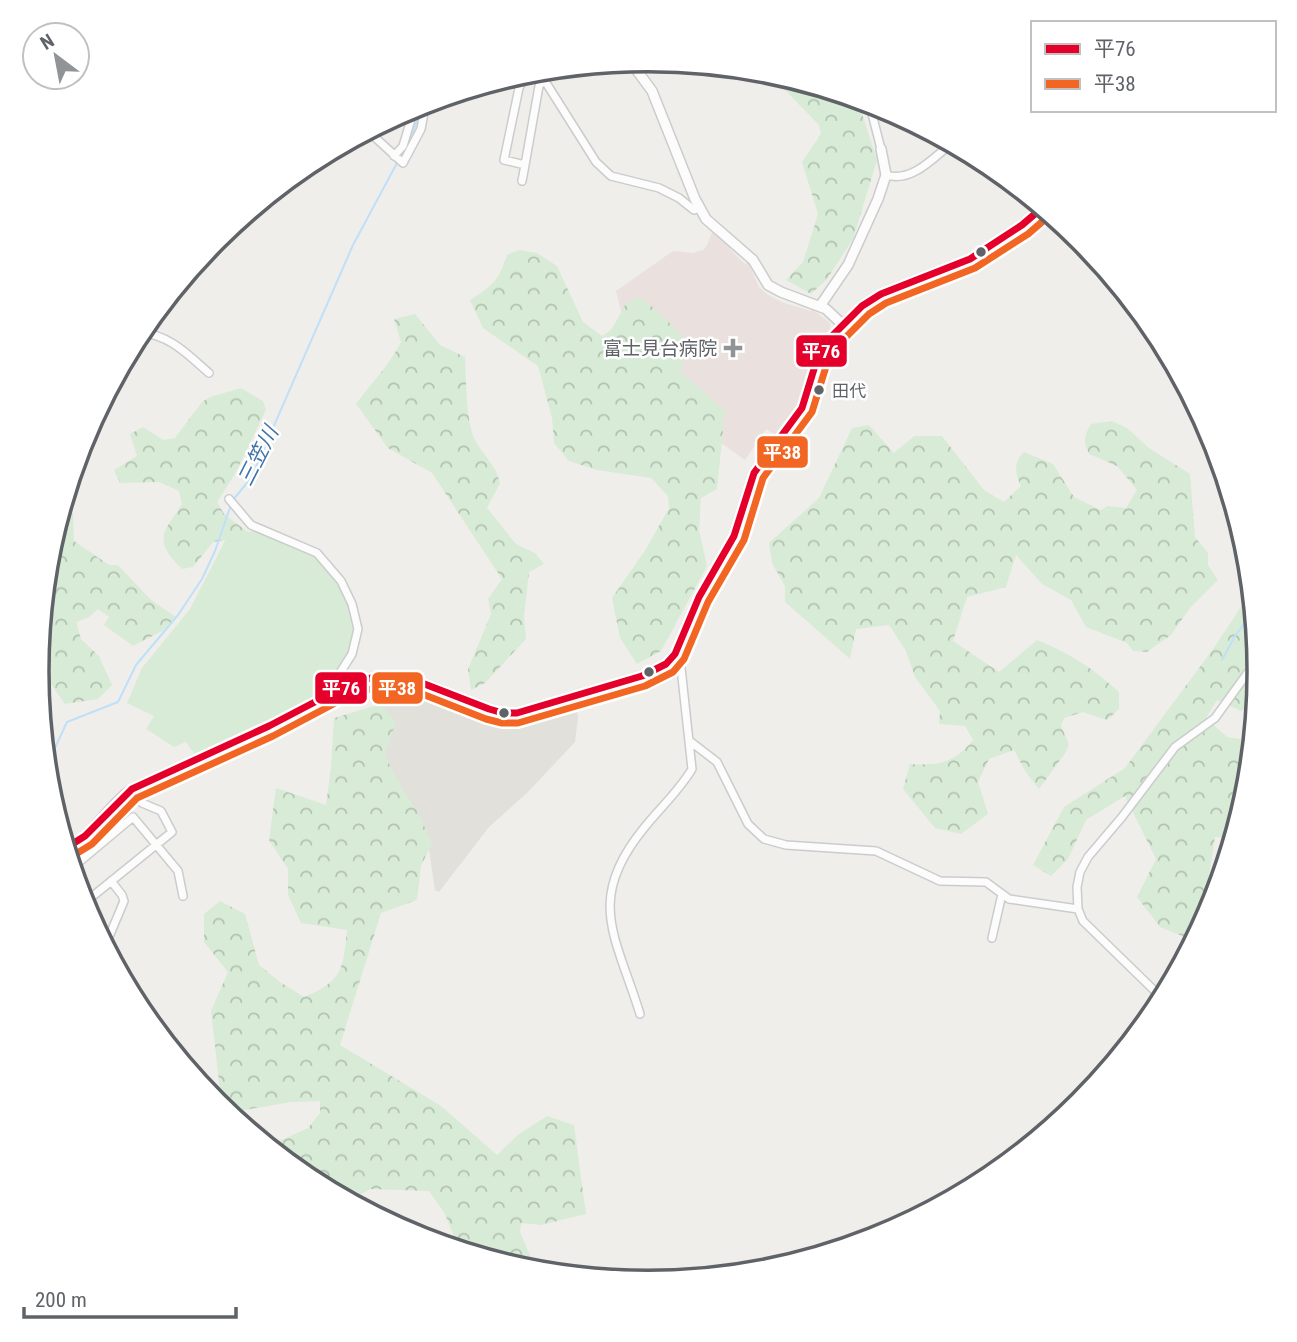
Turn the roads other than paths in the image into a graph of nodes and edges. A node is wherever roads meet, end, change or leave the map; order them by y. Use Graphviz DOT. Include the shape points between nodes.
graph roads {
  1 [pos="638,72"];
  2 [pos="543,81"];
  3 [pos="520,86"];
  4 [pos="424,115"];
  5 [pos="872,115"];
  6 [pos="411,121"];
  7 [pos="375,138"];
  8 [pos="880,149"];
  9 [pos="944,150"];
  10 [pos="394,156"];
  11 [pos="525,165"];
  12 [pos="886,176"];
  13 [pos="522,181"];
  14 [pos="690,187"];
  15 [pos="679,198"];
  16 [pos="699,208"];
  17 [pos="1036,213"];
  18 [pos="820,306"];
  19 [pos="842,324"];
  20 [pos="153,334"];
  21 [pos="209,373"];
  22 [pos="229,499"];
  23 [pos="675,654"];
  24 [pos="1248,672"];
  25 [pos="332,691"];
  26 [pos="691,742"];
  27 [pos="131,789"];
  28 [pos="74,843"];
  29 [pos="155,844"];
  30 [pos="80,861"];
  31 [pos="111,881"];
  32 [pos="1002,894"];
  33 [pos="93,896"];
  34 [pos="183,896"];
  35 [pos="1077,909"];
  36 [pos="110,934"];
  37 [pos="992,938"];
  38 [pos="1155,991"];
  39 [pos="640,1014"];
  1 -- 14 [label="street" via="652,91"];
  2 -- 11 [label="street"];
  2 -- 15 [label="street" via="596,162 611,176"];
  3 -- 11 [label="street" via="504,160"];
  4 -- 10 [label="street" via="402,163"];
  5 -- 8 [label="street"];
  6 -- 10 [label="street" via="403,146"];
  7 -- 10 [label="street"];
  8 -- 12 [label="street"];
  9 -- 12 [label="street" via="912,174"];
  11 -- 13 [label="street"];
  12 -- 18 [label="street" via="848,265"];
  14 -- 15 [label="street"];
  14 -- 16 [label="street"];
  15 -- 16 [label="street" via="694,210"];
  16 -- 18 [label="street" via="753,260 768,285"];
  17 -- 19 [label="street" via="970,259 881,294"];
  18 -- 19 [label="street"];
  19 -- 23 [label="street" via="818,356 802,408 754,473 734,536 699,597"];
  20 -- 21 [label="street" via="172,342"];
  22 -- 25 [label="street" via="251,525 317,553 341,581 358,629 352,653"];
  23 -- 25 [label="street" via="667,664 642,676 517,713 489,709 409,678 377,677"];
  23 -- 26 [label="street"];
  24 -- 35 [label="street" via="1215,718 1175,747 1088,857 1078,879"];
  25 -- 27 [label="street" via="269,726"];
  26 -- 32 [label="street" via="717,762 743,816 764,839 786,845 876,851 934,879 986,882"];
  26 -- 39 [label="street" via="692,769 623,855 612,879 612,930"];
  27 -- 28 [label="street"];
  27 -- 29 [label="street" via="142,803 161,811 172,832"];
  29 -- 30 [label="street" via="133,817"];
  29 -- 31 [label="street"];
  29 -- 34 [label="street" via="178,871"];
  31 -- 33 [label="street"];
  31 -- 36 [label="street" via="124,901"];
  32 -- 35 [label="street" via="1018,901"];
  32 -- 37 [label="street"];
  35 -- 38 [label="street" via="1086,925"];
}
